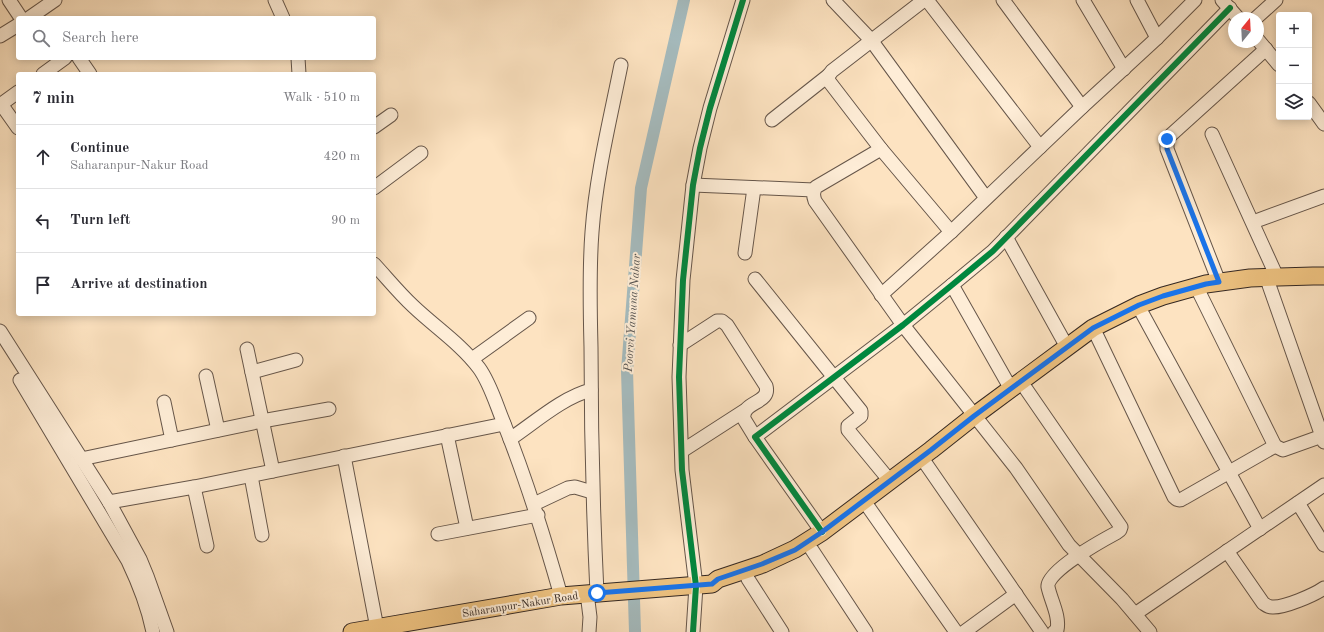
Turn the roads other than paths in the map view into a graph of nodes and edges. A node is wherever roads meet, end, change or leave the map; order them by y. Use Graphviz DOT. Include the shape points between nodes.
graph roads {
  1 [pos="9,0"];
  2 [pos="56,0"];
  3 [pos="275,0"];
  4 [pos="743,0"];
  5 [pos="833,0"];
  6 [pos="924,0"];
  7 [pos="927,0"];
  8 [pos="1003,0"];
  9 [pos="1083,0"];
  10 [pos="1136,0"];
  11 [pos="1195,0"];
  12 [pos="1276,0"];
  13 [pos="1184,5"];
  14 [pos="1230,9"];
  15 [pos="1263,12"];
  16 [pos="20,16"];
  17 [pos="32,16"];
  18 [pos="282,16"];
  19 [pos="16,26"];
  20 [pos="0,36"];
  21 [pos="1157,38"];
  22 [pos="870,40"];
  23 [pos="1264,46"];
  24 [pos="1258,48"];
  25 [pos="62,60"];
  26 [pos="80,60"];
  27 [pos="298,60"];
  28 [pos="1276,61"];
  29 [pos="621,65"];
  30 [pos="1124,69"];
  31 [pos="46,72"];
  32 [pos="89,72"];
  33 [pos="299,72"];
  34 [pos="829,75"];
  35 [pos="16,94"];
  36 [pos="1,105"];
  37 [pos="1082,107"];
  38 [pos="1312,107"];
  39 [pos="392,115"];
  40 [pos="772,120"];
  41 [pos="1324,124"];
  42 [pos="16,125"];
  43 [pos="376,126"];
  44 [pos="1212,134"];
  45 [pos="1040,147"];
  46 [pos="881,149"];
  47 [pos="421,153"];
  48 [pos="693,185"];
  49 [pos="376,187"];
  50 [pos="754,188"];
  51 [pos="814,190"];
  52 [pos="1324,196"];
  53 [pos="986,198"];
  54 [pos="1253,222"];
  55 [pos="951,232"];
  56 [pos="1006,237"];
  57 [pos="744,253"];
  58 [pos="376,266"];
  59 [pos="1324,276"];
  60 [pos="755,279"];
  61 [pos="1273,281"];
  62 [pos="1219,282"];
  63 [pos="952,285"];
  64 [pos="1324,287"];
  65 [pos="1200,294"];
  66 [pos="881,295"];
  67 [pos="1142,313"];
  68 [pos="529,318"];
  69 [pos="903,325"];
  70 [pos="0,331"];
  71 [pos="1097,336"];
  72 [pos="680,345"];
  73 [pos="0,347"];
  74 [pos="1067,347"];
  75 [pos="247,349"];
  76 [pos="472,359"];
  77 [pos="296,360"];
  78 [pos="252,372"];
  79 [pos="206,376"];
  80 [pos="835,376"];
  81 [pos="1018,389"];
  82 [pos="591,390"];
  83 [pos="164,402"];
  84 [pos="329,409"];
  85 [pos="744,411"];
  86 [pos="977,420"];
  87 [pos="262,421"];
  88 [pos="504,424"];
  89 [pos="218,430"];
  90 [pos="447,435"];
  91 [pos="755,437"];
  92 [pos="510,439"];
  93 [pos="1323,439"];
  94 [pos="172,440"];
  95 [pos="1275,446"];
  96 [pos="682,451"];
  97 [pos="344,456"];
  98 [pos="81,459"];
  99 [pos="926,464"];
  100 [pos="272,471"];
  101 [pos="1229,473"];
  102 [pos="251,476"];
  103 [pos="890,481"];
  104 [pos="1324,485"];
  105 [pos="194,487"];
  106 [pos="592,492"];
  107 [pos="109,502"];
  108 [pos="1298,503"];
  109 [pos="869,508"];
  110 [pos="536,510"];
  111 [pos="468,528"];
  112 [pos="1260,529"];
  113 [pos="822,532"];
  114 [pos="438,534"];
  115 [pos="262,535"];
  116 [pos="1324,545"];
  117 [pos="207,546"];
  118 [pos="812,550"];
  119 [pos="1227,551"];
  120 [pos="1078,555"];
  121 [pos="748,579"];
  122 [pos="697,586"];
  123 [pos="1324,588"];
  124 [pos="596,593"];
  125 [pos="1016,594"];
  126 [pos="561,596"];
  127 [pos="1136,614"];
  128 [pos="381,629"];
  129 [pos="153,632"];
  130 [pos="167,632"];
  131 [pos="352,632"];
  132 [pos="589,632"];
  133 [pos="693,632"];
  134 [pos="782,632"];
  135 [pos="866,632"];
  136 [pos="956,632"];
  137 [pos="964,632"];
  138 [pos="1042,632"];
  139 [pos="1054,632"];
  140 [pos="1150,632"];
  1 -- 16 [label="street"];
  2 -- 17 [label="street"];
  3 -- 18 [label="street"];
  4 -- 48 [label="street" via="710,108"];
  5 -- 22 [label="street"];
  6 -- 22 [label="street"];
  7 -- 45 [label="street"];
  8 -- 37 [label="street"];
  9 -- 30 [label="street"];
  10 -- 21 [label="street"];
  11 -- 13 [label="street"];
  12 -- 15 [label="street"];
  13 -- 21 [label="street"];
  14 -- 56 [label="street"];
  19 -- 20 [label="street"];
  21 -- 30 [label="street"];
  22 -- 34 [label="street"];
  22 -- 53 [label="street"];
  23 -- 28 [label="street"];
  24 -- 62 [label="street" via="1167,139 1167,149"];
  25 -- 31 [label="street"];
  26 -- 32 [label="street"];
  27 -- 33 [label="street"];
  29 -- 82 [label="street" via="592,228"];
  30 -- 37 [label="street"];
  34 -- 40 [label="street"];
  34 -- 46 [label="street" via="831,85"];
  35 -- 36 [label="street"];
  36 -- 42 [label="street"];
  37 -- 45 [label="street"];
  38 -- 41 [label="street"];
  39 -- 43 [label="street"];
  44 -- 54 [label="street"];
  45 -- 53 [label="street"];
  46 -- 51 [label="street"];
  46 -- 55 [label="street"];
  47 -- 49 [label="street"];
  48 -- 50 [label="street"];
  48 -- 72 [label="street" via="683,280"];
  50 -- 51 [label="street"];
  50 -- 57 [label="street"];
  51 -- 66 [label="street" via="815,201"];
  52 -- 54 [label="street"];
  53 -- 55 [label="street"];
  54 -- 61 [label="street"];
  55 -- 66 [label="street"];
  56 -- 63 [label="street"];
  56 -- 74 [label="street"];
  58 -- 76 [label="street" via="412,306"];
  59 -- 61 [label="main road, Saharanpur-Nakur Road"];
  60 -- 80 [label="street"];
  61 -- 62 [label="main road, Saharanpur-Nakur Road" via="1250,278"];
  61 -- 64 [label="main road, Saharanpur-Nakur Road"];
  61 -- 65 [label="main road, Saharanpur-Nakur Road"];
  61 -- 93 [label="street"];
  62 -- 74 [label="main road, Saharanpur-Nakur Road" via="1139,305 1093,328"];
  63 -- 69 [label="street"];
  63 -- 81 [label="street"];
  65 -- 67 [label="main road, Saharanpur-Nakur Road"];
  65 -- 95 [label="street"];
  66 -- 69 [label="street"];
  67 -- 71 [label="main road, Saharanpur-Nakur Road"];
  67 -- 101 [label="street"];
  68 -- 76 [label="street"];
  69 -- 80 [label="street"];
  69 -- 86 [label="street"];
  70 -- 98 [label="street"];
  71 -- 81 [label="main road, Saharanpur-Nakur Road"];
  71 -- 101 [label="street" via="1174,497 1180,500"];
  72 -- 85 [label="street" via="717,321 727,325 767,390 764,398"];
  72 -- 96 [label="street"];
  73 -- 129 [label="street" via="128,561 144,597"];
  74 -- 81 [label="main road, Saharanpur-Nakur Road"];
  75 -- 78 [label="street"];
  76 -- 88 [label="street" via="487,383"];
  77 -- 78 [label="street"];
  78 -- 87 [label="street"];
  79 -- 89 [label="street"];
  80 -- 91 [label="street"];
  80 -- 103 [label="street" via="861,411 861,416 848,426 848,430"];
  81 -- 86 [label="main road, Saharanpur-Nakur Road"];
  81 -- 120 [label="street" via="1121,527 1116,533"];
  82 -- 92 [label="street" via="569,398"];
  82 -- 106 [label="street"];
  83 -- 94 [label="street"];
  84 -- 87 [label="street"];
  85 -- 91 [label="street" via="744,419"];
  85 -- 96 [label="street"];
  86 -- 99 [label="main road, Saharanpur-Nakur Road"];
  86 -- 103 [label="main road, Saharanpur-Nakur Road"];
  86 -- 120 [label="street" via="1020,474"];
  87 -- 89 [label="street"];
  87 -- 100 [label="street"];
  88 -- 90 [label="street"];
  88 -- 92 [label="street"];
  89 -- 94 [label="street"];
  90 -- 97 [label="street"];
  90 -- 111 [label="street"];
  91 -- 113 [label="street"];
  92 -- 110 [label="street"];
  93 -- 95 [label="street" via="1283,450"];
  94 -- 98 [label="street"];
  95 -- 101 [label="street"];
  96 -- 122 [label="street" via="682,470"];
  97 -- 100 [label="street"];
  97 -- 128 [label="street"];
  98 -- 107 [label="street"];
  99 -- 109 [label="main road, Saharanpur-Nakur Road"];
  99 -- 125 [label="street"];
  100 -- 102 [label="street"];
  101 -- 112 [label="street"];
  102 -- 105 [label="street"];
  102 -- 115 [label="street"];
  103 -- 113 [label="main road, Saharanpur-Nakur Road"];
  104 -- 108 [label="street"];
  105 -- 107 [label="street"];
  105 -- 117 [label="street"];
  106 -- 110 [label="street" via="568,488"];
  106 -- 124 [label="street"];
  107 -- 130 [label="street" via="147,576"];
  108 -- 112 [label="street"];
  108 -- 116 [label="street"];
  109 -- 118 [label="main road, Saharanpur-Nakur Road"];
  109 -- 136 [label="street"];
  110 -- 111 [label="street"];
  110 -- 126 [label="street"];
  111 -- 114 [label="street"];
  112 -- 119 [label="street"];
  113 -- 122 [label="main road, Saharanpur-Nakur Road" via="795,550"];
  118 -- 121 [label="main road, Saharanpur-Nakur Road" via="791,562"];
  118 -- 135 [label="street"];
  119 -- 123 [label="street" via="1266,606 1279,607 1308,597"];
  119 -- 127 [label="street"];
  120 -- 127 [label="street"];
  120 -- 139 [label="street" via="1052,576 1048,583 1058,622 1057,630"];
  121 -- 122 [label="main road, Saharanpur-Nakur Road" via="719,586"];
  121 -- 134 [label="street"];
  122 -- 124 [label="main road, Saharanpur-Nakur Road"];
  122 -- 133 [label="street"];
  124 -- 126 [label="main road, Saharanpur-Nakur Road"];
  124 -- 132 [label="street"];
  125 -- 137 [label="street"];
  125 -- 138 [label="street"];
  126 -- 128 [label="main road, Saharanpur-Nakur Road"];
  127 -- 140 [label="street"];
  128 -- 131 [label="main road, Saharanpur-Nakur Road"];
}
